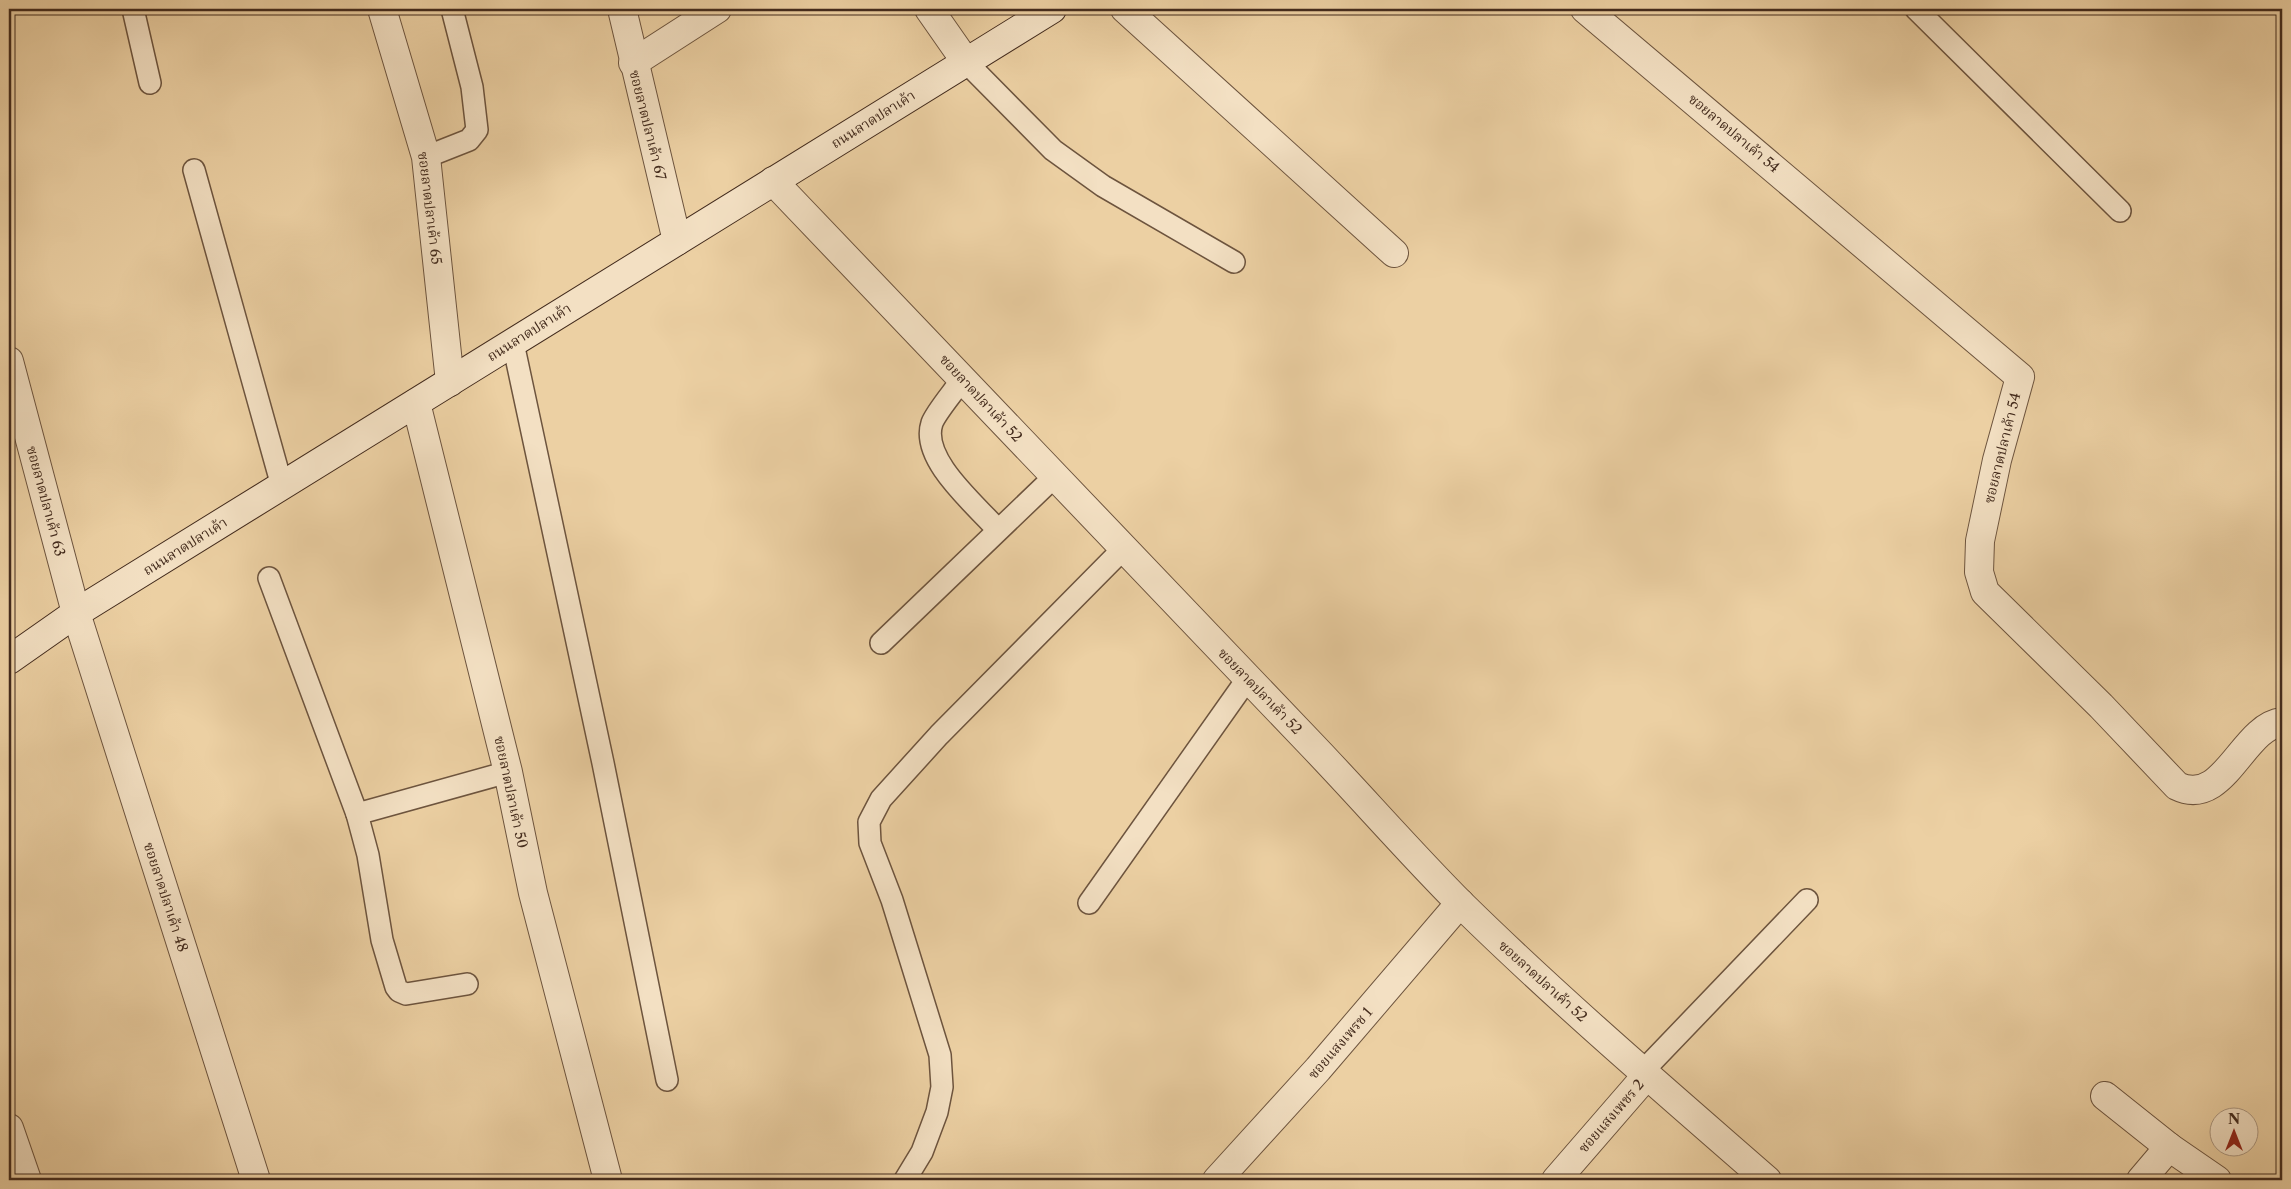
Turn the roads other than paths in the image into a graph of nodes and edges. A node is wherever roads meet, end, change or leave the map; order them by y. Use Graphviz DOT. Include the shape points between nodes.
graph roads {
  1 [pos="133,9"];
  2 [pos="382,9"];
  3 [pos="452,9"];
  4 [pos="622,9"];
  5 [pos="717,9"];
  6 [pos="929,9"];
  7 [pos="1052,9"];
  8 [pos="1125,9"];
  9 [pos="1585,9"];
  10 [pos="1916,9"];
  11 [pos="966,62"];
  12 [pos="633,63"];
  13 [pos="150,83"];
  14 [pos="426,157"];
  15 [pos="194,170"];
  16 [pos="773,181"];
  17 [pos="2120,211"];
  18 [pos="677,241"];
  19 [pos="1394,253"];
  20 [pos="1234,262"];
  21 [pos="512,343"];
  22 [pos="9,361"];
  23 [pos="963,378"];
  24 [pos="450,382"];
  25 [pos="416,403"];
  26 [pos="1054,477"];
  27 [pos="282,486"];
  28 [pos="997,529"];
  29 [pos="1123,549"];
  30 [pos="269,578"];
  31 [pos="76,613"];
  32 [pos="881,643"];
  33 [pos="9,660"];
  34 [pos="1248,678"];
  35 [pos="2282,722"];
  36 [pos="508,772"];
  37 [pos="357,814"];
  38 [pos="1807,900"];
  39 [pos="1089,903"];
  40 [pos="1460,903"];
  41 [pos="466,984"];
  42 [pos="1645,1073"];
  43 [pos="667,1080"];
  44 [pos="2105,1096"];
  45 [pos="9,1128"];
  46 [pos="2169,1147"];
  47 [pos="27,1180"];
  48 [pos="256,1180"];
  49 [pos="608,1180"];
  50 [pos="905,1180"];
  51 [pos="1217,1180"];
  52 [pos="1556,1180"];
  53 [pos="1767,1180"];
  54 [pos="2141,1180"];
  55 [pos="2216,1180"];
  1 -- 13 [label="lane"];
  2 -- 14 [label="street, ซอยลาดปลาเค้า 65"];
  3 -- 14 [label="lane" via="472,87 477,130 469,140"];
  4 -- 12 [label="street, ซอยลาดปลาเค้า 67"];
  5 -- 12 [label="street"];
  6 -- 11 [label="street"];
  7 -- 11 [label="street, ถนนลาดปลาเค้า"];
  8 -- 19 [label="street"];
  9 -- 35 [label="street, ซอยลาดปลาเค้า 54" via="2020,377 1997,460 1980,541 1979,572 1984,592 2177,786 2188,791 2202,790 2215,782 2268,725"];
  10 -- 17 [label="lane"];
  11 -- 16 [label="street, ถนนลาดปลาเค้า"];
  11 -- 20 [label="lane" via="1053,150 1103,186"];
  12 -- 18 [label="street, ซอยลาดปลาเค้า 67"];
  14 -- 24 [label="street, ซอยลาดปลาเค้า 65"];
  15 -- 27 [label="lane"];
  16 -- 18 [label="street, ถนนลาดปลาเค้า"];
  16 -- 23 [label="street, ซอยลาดปลาเค้า 52"];
  18 -- 21 [label="street, ถนนลาดปลาเค้า"];
  21 -- 24 [label="street, ถนนลาดปลาเค้า"];
  21 -- 43 [label="lane" via="603,763"];
  22 -- 31 [label="street, ซอยลาดปลาเค้า 63"];
  23 -- 26 [label="street, ซอยลาดปลาเค้า 52"];
  23 -- 28 [label="lane" via="932,422 932,451 939,464"];
  24 -- 25 [label="street, ถนนลาดปลาเค้า"];
  25 -- 27 [label="street, ถนนลาดปลาเค้า"];
  25 -- 36 [label="street, ซอยลาดปลาเค้า 50"];
  26 -- 28 [label="lane"];
  26 -- 29 [label="street, ซอยลาดปลาเค้า 52"];
  27 -- 31 [label="street, ถนนลาดปลาเค้า"];
  28 -- 32 [label="lane"];
  29 -- 34 [label="street, ซอยลาดปลาเค้า 52"];
  29 -- 50 [label="lane" via="939,735 881,798 869,822 870,843 892,900 940,1055 942,1087 936,1112 922,1152"];
  30 -- 37 [label="lane"];
  31 -- 33 [label="street, ถนนลาดปลาเค้า"];
  31 -- 48 [label="street, ซอยลาดปลาเค้า 48"];
  34 -- 39 [label="lane"];
  34 -- 40 [label="street, ซอยลาดปลาเค้า 52"];
  36 -- 37 [label="lane"];
  36 -- 49 [label="street, ซอยลาดปลาเค้า 50" via="533,893"];
  37 -- 41 [label="lane" via="368,855 382,940 396,987 406,994"];
  38 -- 42 [label="lane"];
  40 -- 42 [label="street, ซอยลาดปลาเค้า 52"];
  40 -- 51 [label="street, ซอยแสงเพรช 1" via="1318,1069"];
  42 -- 52 [label="street, ซอยแสงเพชร 2"];
  42 -- 53 [label="street, ซอยลาดปลาเค้า 52"];
  44 -- 46 [label="street"];
  45 -- 47 [label="street"];
  46 -- 54 [label="street"];
  46 -- 55 [label="street"];
}
